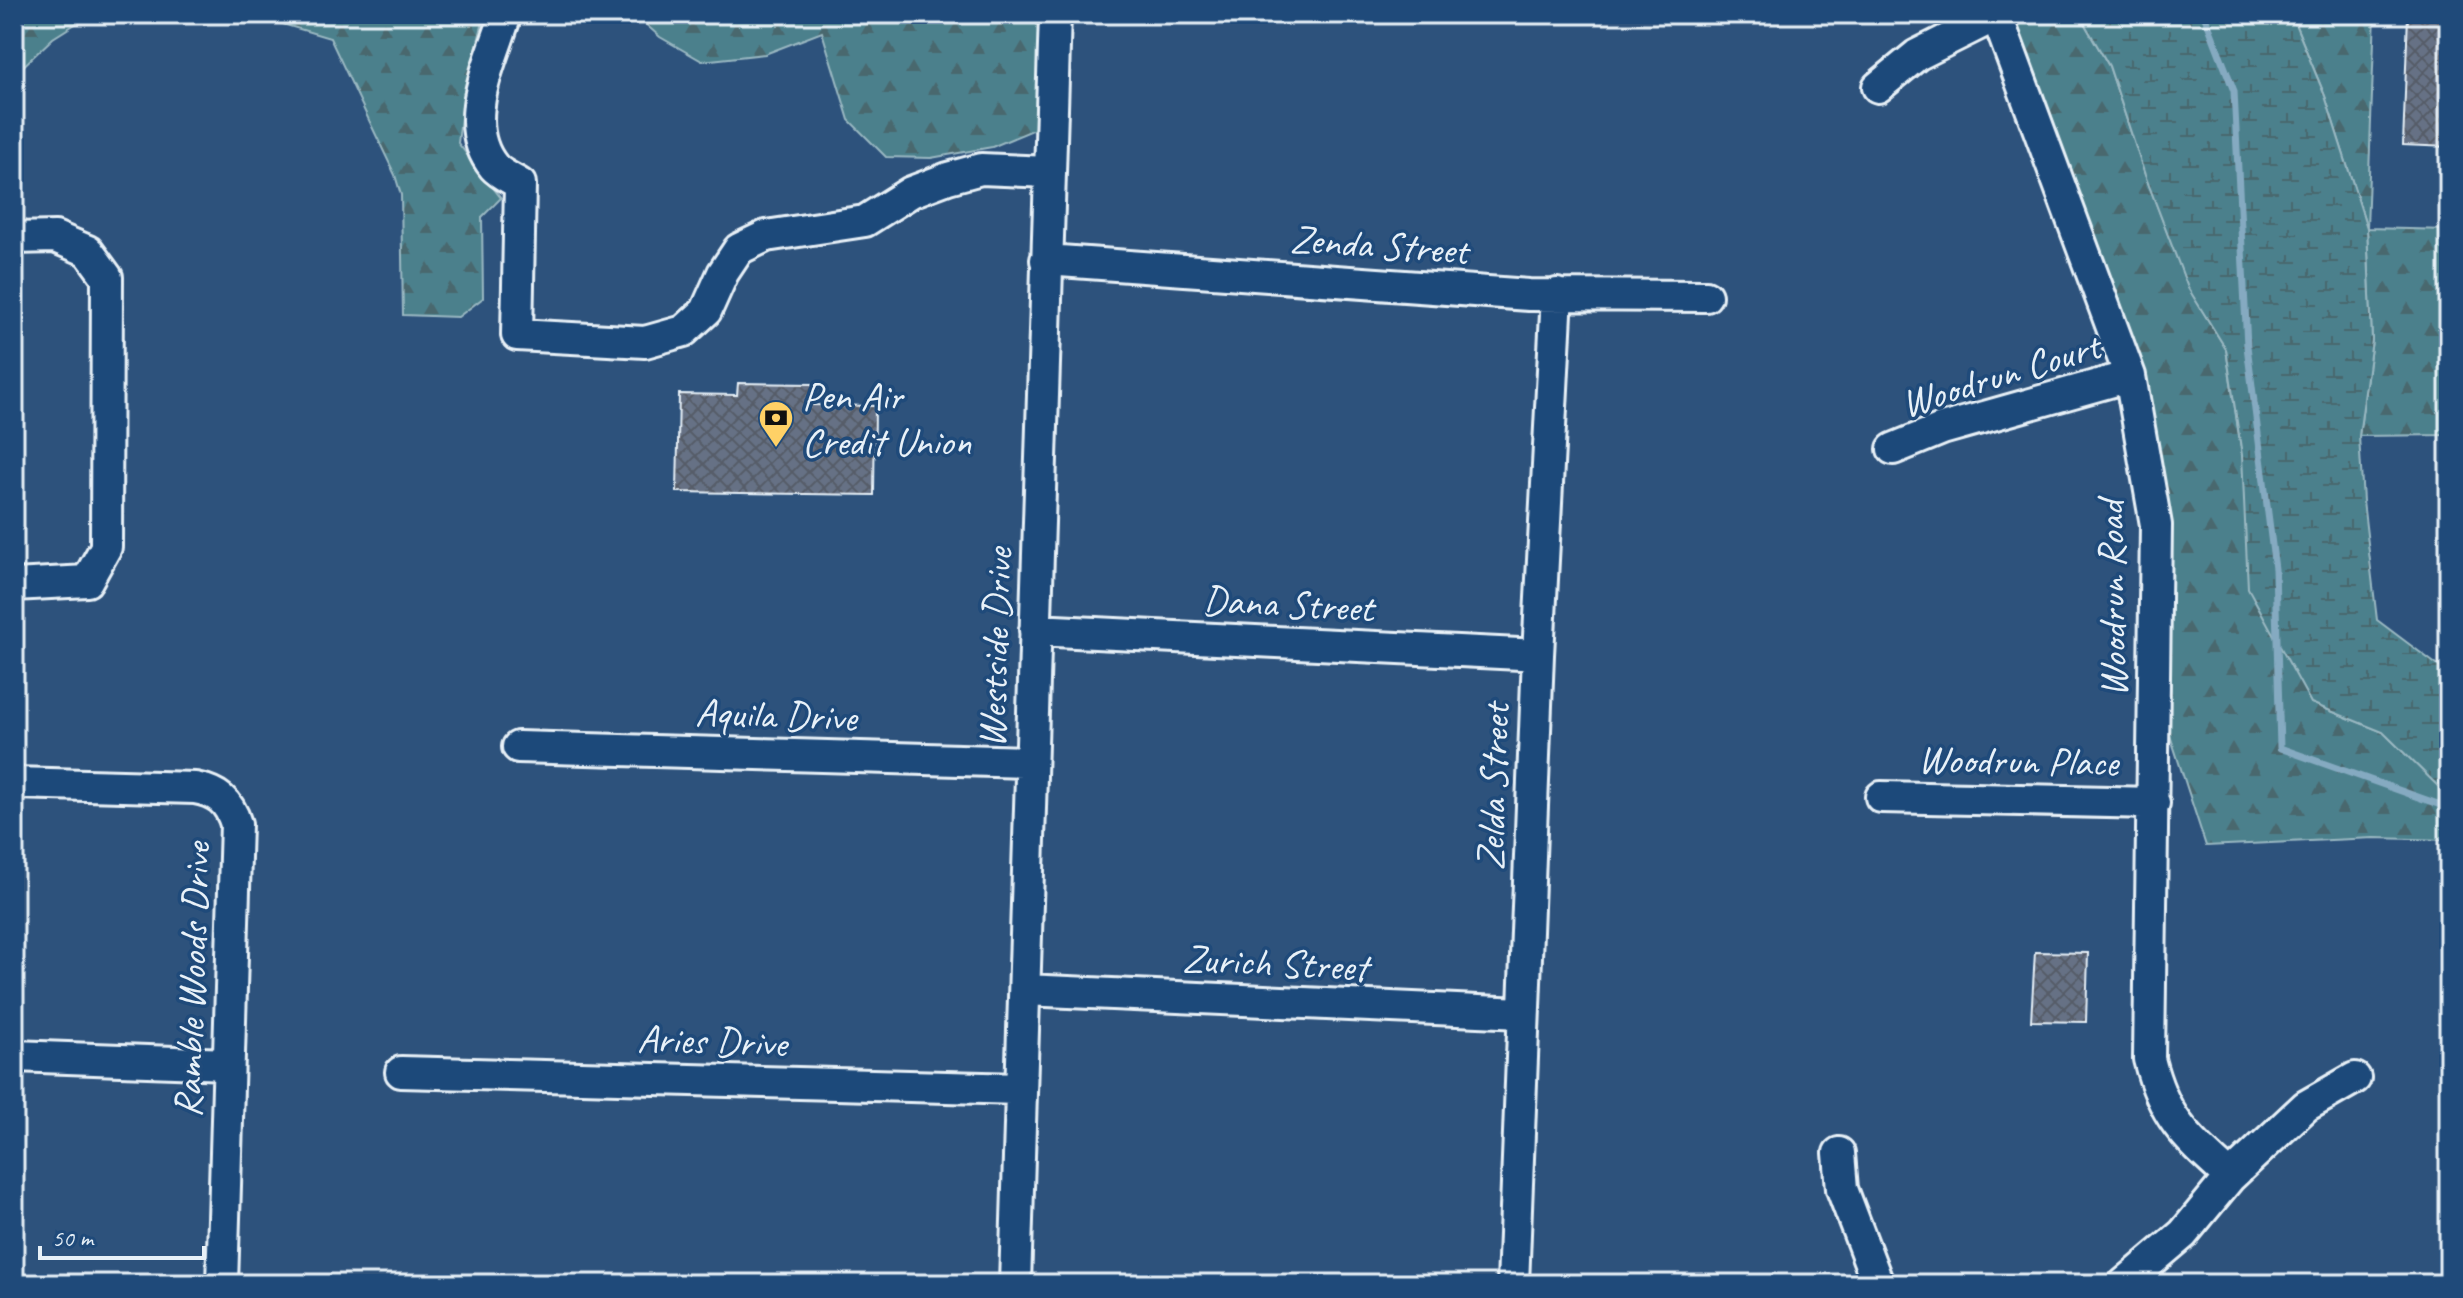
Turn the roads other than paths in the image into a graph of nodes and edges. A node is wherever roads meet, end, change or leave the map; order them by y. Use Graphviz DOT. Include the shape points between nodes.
graph roads {
  1 [pos="506,14"];
  2 [pos="1055,14"];
  3 [pos="1996,14"];
  4 [pos="1878,87"];
  5 [pos="1049,172"];
  6 [pos="14,238"];
  7 [pos="1046,260"];
  8 [pos="1557,294"];
  9 [pos="1706,296"];
  10 [pos="2130,376"];
  11 [pos="1893,449"];
  12 [pos="14,585"];
  13 [pos="1035,630"];
  14 [pos="1538,655"];
  15 [pos="518,747"];
  16 [pos="1031,762"];
  17 [pos="14,783"];
  18 [pos="1881,797"];
  19 [pos="2154,803"];
  20 [pos="1025,990"];
  21 [pos="1522,1013"];
  22 [pos="14,1056"];
  23 [pos="228,1064"];
  24 [pos="401,1072"];
  25 [pos="2355,1078"];
  26 [pos="1020,1089"];
  27 [pos="1839,1153"];
  28 [pos="2230,1177"];
  29 [pos="222,1284"];
  30 [pos="1015,1284"];
  31 [pos="1513,1284"];
  32 [pos="1878,1284"];
  33 [pos="2124,1284"];
  1 -- 5 [label="street" via="477,107 480,142 495,169 520,184 517,335 645,342 684,331 706,311 739,249 766,236 865,221 911,192 981,169"];
  2 -- 5 [label="street, Westside Drive"];
  3 -- 4 [label="street, Woodrun Road" via="1917,55"];
  3 -- 10 [label="street, Woodrun Road"];
  5 -- 7 [label="street, Westside Drive"];
  6 -- 12 [label="street" via="55,237 77,246 88,251 107,277 106,547 87,581"];
  7 -- 8 [label="street, Zenda Street"];
  7 -- 13 [label="street, Westside Drive"];
  8 -- 9 [label="street, Zenda Street"];
  8 -- 14 [label="street, Zelda Street"];
  10 -- 11 [label="street, Woodrun Court" via="1942,429"];
  10 -- 19 [label="street, Woodrun Road" via="2156,525"];
  13 -- 14 [label="street, Dana Street"];
  13 -- 16 [label="street, Westside Drive"];
  14 -- 21 [label="street, Zelda Street"];
  15 -- 16 [label="street, Aquila Drive"];
  16 -- 20 [label="street, Westside Drive"];
  17 -- 23 [label="street, Ramble Woods Drive" via="195,788 223,798 236,824"];
  18 -- 19 [label="street, Woodrun Place"];
  19 -- 28 [label="street, Woodrun Road" via="2149,1059 2167,1112"];
  20 -- 21 [label="street, Zurich Street"];
  20 -- 26 [label="street, Westside Drive"];
  21 -- 31 [label="street, Zelda Street"];
  22 -- 23 [label="street"];
  23 -- 29 [label="street, Ramble Woods Drive"];
  24 -- 26 [label="street, Aries Drive"];
  25 -- 28 [label="street" via="2306,1106"];
  26 -- 30 [label="street, Westside Drive"];
  27 -- 32 [label="street" via="1842,1189"];
  28 -- 33 [label="street" via="2183,1234"];
}
